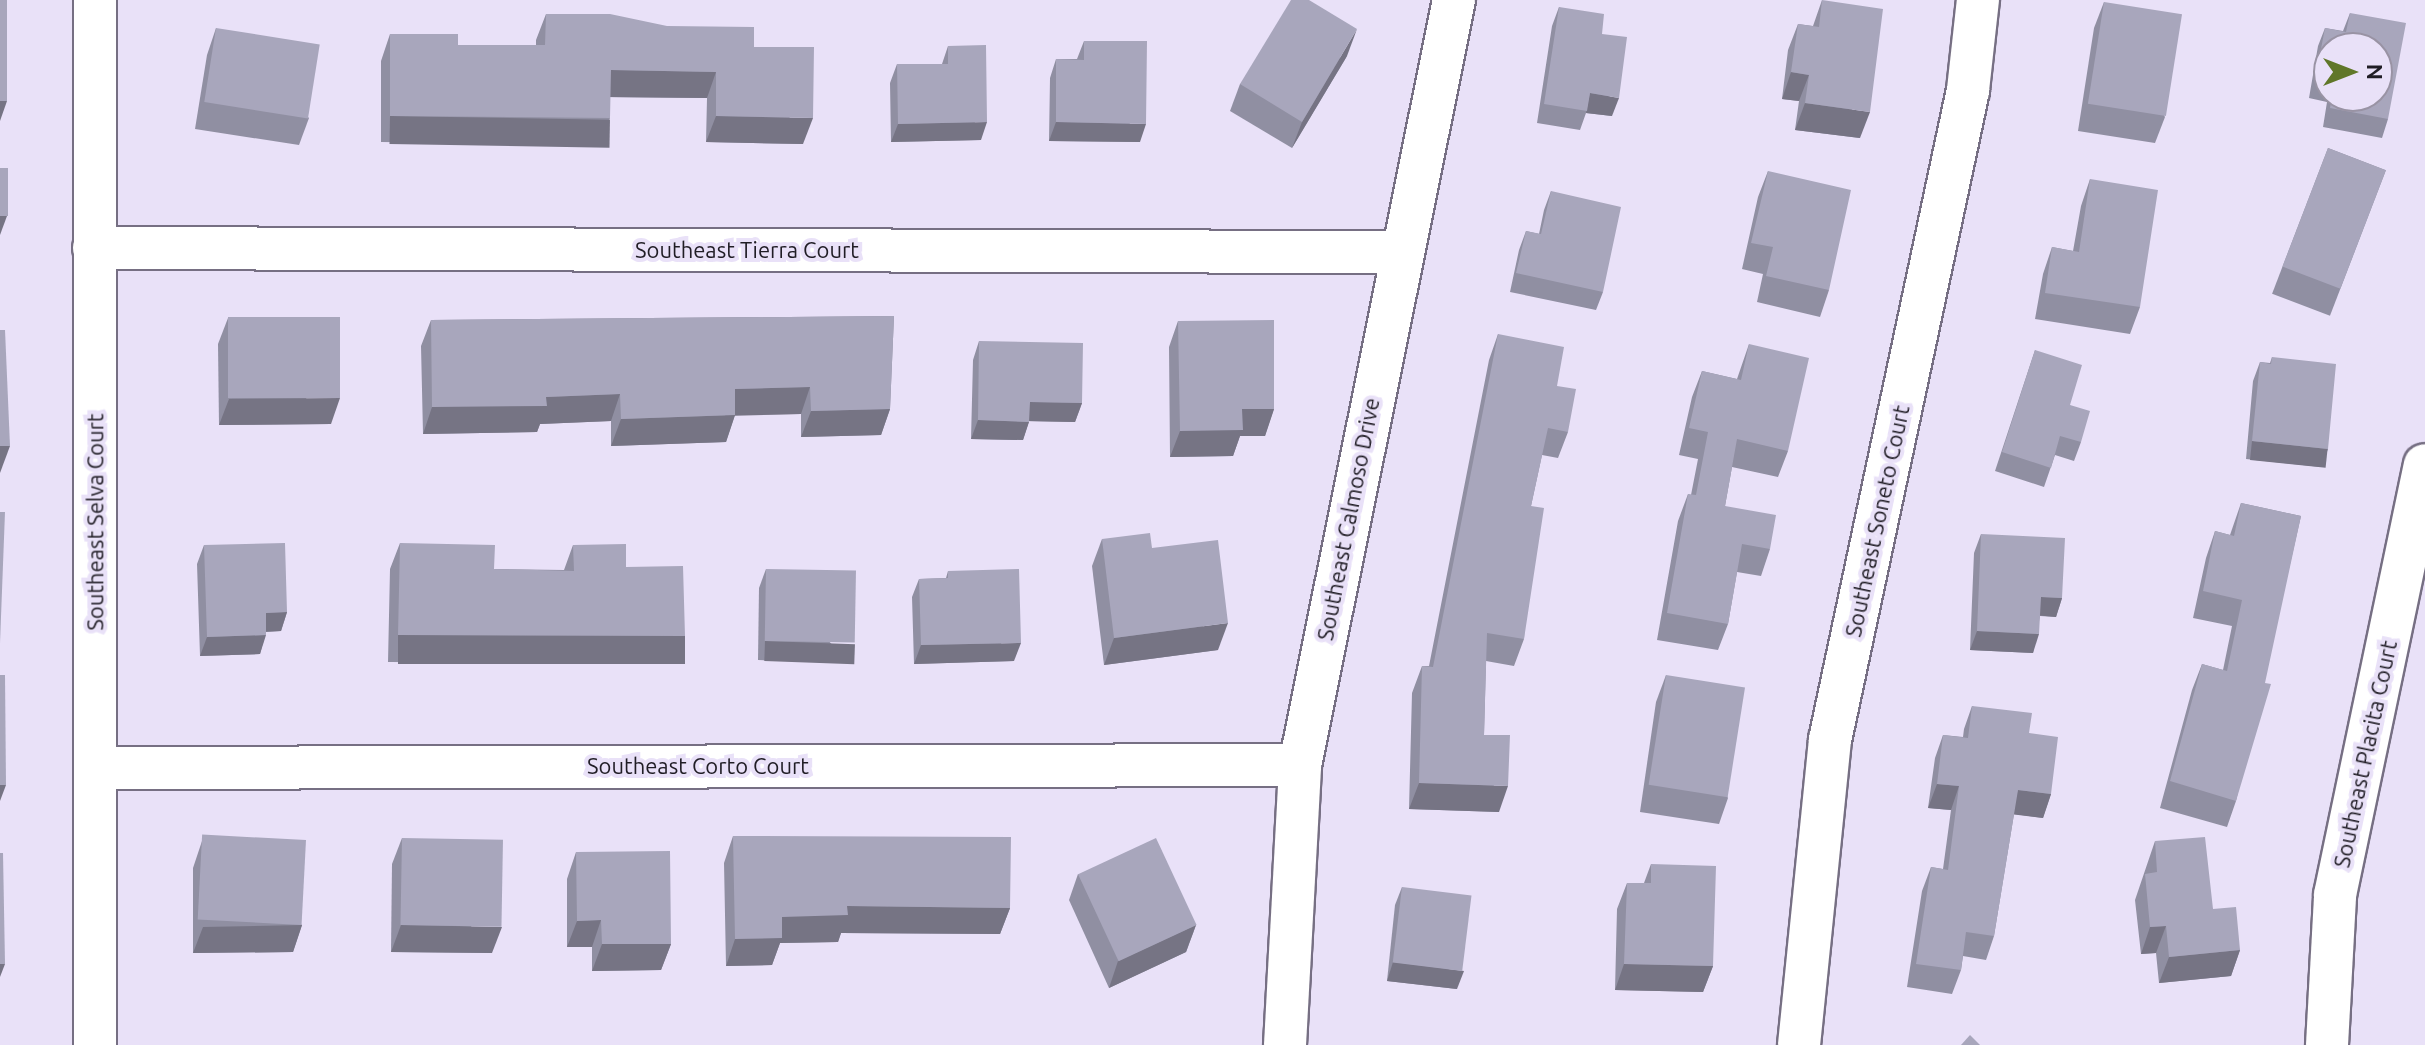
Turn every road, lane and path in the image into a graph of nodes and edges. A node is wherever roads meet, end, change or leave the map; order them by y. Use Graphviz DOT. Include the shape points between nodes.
graph roads {
  1 [pos="95,0"];
  2 [pos="1454,0"];
  3 [pos="1978,0"];
  4 [pos="94,248"];
  5 [pos="1399,252"];
  6 [pos="2425,465"];
  7 [pos="1300,765"];
  8 [pos="96,768"];
  9 [pos="95,1045"];
  10 [pos="1285,1045"];
  11 [pos="1799,1045"];
  12 [pos="2327,1045"];
  1 -- 4 [label="street, Southeast Selva Court"];
  2 -- 5 [label="street, Southeast Calmoso Drive"];
  3 -- 11 [label="street, Southeast Soneto Court" via="1968,90 1830,740"];
  4 -- 5 [label="street, Southeast Tierra Court"];
  4 -- 8 [label="street, Southeast Selva Court"];
  5 -- 7 [label="street, Southeast Calmoso Drive"];
  6 -- 12 [label="street, Southeast Placita Court" via="2335,895"];
  7 -- 8 [label="street, Southeast Corto Court"];
  7 -- 10 [label="street, Southeast Calmoso Drive"];
  8 -- 9 [label="street, Southeast Selva Court"];
}
